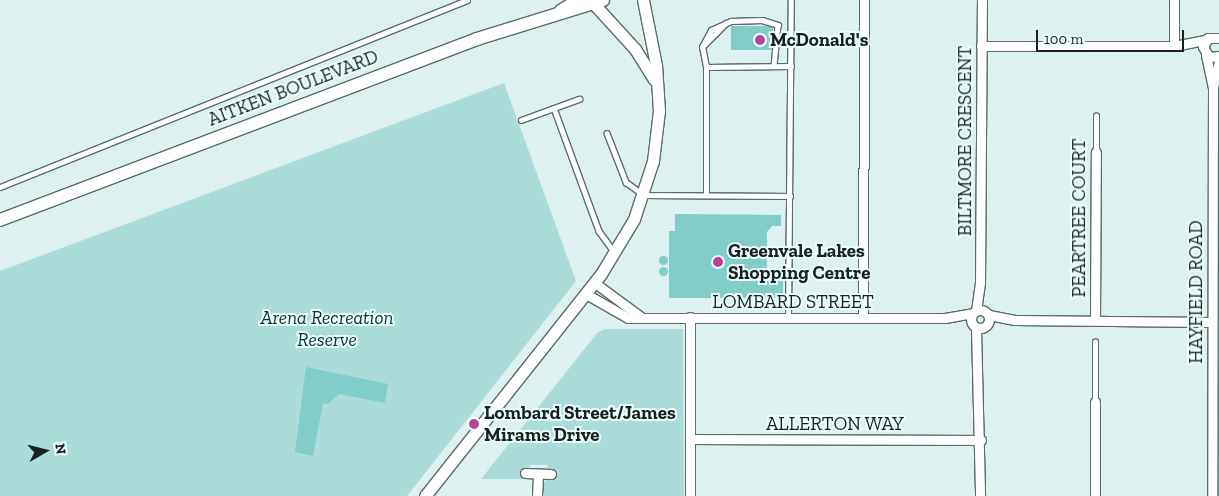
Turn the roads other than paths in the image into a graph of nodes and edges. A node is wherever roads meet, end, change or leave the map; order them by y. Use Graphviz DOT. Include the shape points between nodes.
graph roads {
  1 [pos="467,0"];
  2 [pos="576,0"];
  3 [pos="643,0"];
  4 [pos="791,0"];
  5 [pos="864,0"];
  6 [pos="982,0"];
  7 [pos="1174,0"];
  8 [pos="598,1"];
  9 [pos="552,14"];
  10 [pos="1219,38"];
  11 [pos="1206,40"];
  12 [pos="981,46"];
  13 [pos="1174,46"];
  14 [pos="1205,54"];
  15 [pos="1219,56"];
  16 [pos="1219,60"];
  17 [pos="774,66"];
  18 [pos="791,66"];
  19 [pos="706,67"];
  20 [pos="1213,88"];
  21 [pos="658,90"];
  22 [pos="579,99"];
  23 [pos="554,108"];
  24 [pos="1096,116"];
  25 [pos="521,120"];
  26 [pos="607,133"];
  27 [pos="1096,152"];
  28 [pos="0,187"];
  29 [pos="644,195"];
  30 [pos="706,195"];
  31 [pos="790,196"];
  32 [pos="0,220"];
  33 [pos="615,253"];
  34 [pos="595,283"];
  35 [pos="980,283"];
  36 [pos="586,294"];
  37 [pos="974,312"];
  38 [pos="641,317"];
  39 [pos="690,317"];
  40 [pos="788,318"];
  41 [pos="863,318"];
  42 [pos="945,318"];
  43 [pos="1095,320"];
  44 [pos="983,322"];
  45 [pos="1212,322"];
  46 [pos="1095,342"];
  47 [pos="1216,390"];
  48 [pos="1095,402"];
  49 [pos="690,440"];
  50 [pos="981,440"];
  51 [pos="525,473"];
  52 [pos="538,474"];
  53 [pos="550,474"];
  54 [pos="425,496"];
  55 [pos="537,496"];
  56 [pos="690,496"];
  57 [pos="980,496"];
  58 [pos="1094,496"];
  59 [pos="1212,496"];
  1 -- 28 [label="lane"];
  2 -- 9 [label="street"];
  3 -- 21 [label="street"];
  4 -- 18 [label="lane"];
  5 -- 41 [label="street"];
  6 -- 12 [label="street, BILTMORE CRESCENT"];
  7 -- 13 [label="street"];
  8 -- 9 [label="main road, AITKEN BOULEVARD"];
  8 -- 21 [label="street" via="644,60"];
  9 -- 32 [label="main road, AITKEN BOULEVARD" via="353,84"];
  10 -- 11 [label="street"];
  11 -- 13 [label="street"];
  11 -- 14 [label="street, HAYFIELD ROAD"];
  12 -- 13 [label="street"];
  12 -- 35 [label="street, BILTMORE CRESCENT"];
  13 -- 14 [label="street"];
  14 -- 15 [label="street"];
  14 -- 20 [label="street, HAYFIELD ROAD"];
  16 -- 20 [label="street, HAYFIELD ROAD"];
  17 -- 18 [label="lane"];
  17 -- 19 [label="lane"];
  17 -- 19 [label="lane" via="778,47 776,21 727,22 702,48"];
  18 -- 31 [label="lane"];
  19 -- 30 [label="lane"];
  20 -- 45 [label="street, HAYFIELD ROAD"];
  21 -- 29 [label="street" via="657,136"];
  22 -- 23 [label="lane"];
  23 -- 25 [label="lane"];
  23 -- 33 [label="lane" via="600,231"];
  24 -- 27 [label="lane, PEARTREE COURT"];
  26 -- 29 [label="lane" via="626,182"];
  27 -- 43 [label="street, PEARTREE COURT"];
  29 -- 30 [label="lane"];
  29 -- 33 [label="street"];
  30 -- 31 [label="lane"];
  31 -- 40 [label="lane"];
  33 -- 34 [label="street"];
  34 -- 36 [label="street"];
  34 -- 38 [label="street"];
  35 -- 37 [label="street, BILTMORE CRESCENT"];
  35 -- 44 [label="street, BILTMORE CRESCENT"];
  36 -- 38 [label="street, LOMBARD STREET" via="620,316"];
  36 -- 54 [label="street"];
  37 -- 42 [label="street, LOMBARD STREET"];
  37 -- 44 [label="street, BILTMORE CRESCENT"];
  37 -- 44 [label="street, LOMBARD STREET"];
  38 -- 39 [label="street, LOMBARD STREET"];
  39 -- 40 [label="street, LOMBARD STREET"];
  39 -- 49 [label="street"];
  40 -- 41 [label="street, LOMBARD STREET"];
  41 -- 42 [label="street, LOMBARD STREET"];
  42 -- 44 [label="street, LOMBARD STREET"];
  43 -- 44 [label="street, LOMBARD STREET"];
  43 -- 45 [label="street, LOMBARD STREET"];
  44 -- 50 [label="street, BILTMORE CRESCENT"];
  45 -- 47 [label="street, HAYFIELD ROAD"];
  46 -- 48 [label="lane"];
  47 -- 59 [label="street, HAYFIELD ROAD"];
  48 -- 58 [label="street"];
  49 -- 50 [label="street, ALLERTON WAY"];
  49 -- 56 [label="street"];
  50 -- 57 [label="street, BILTMORE CRESCENT"];
  51 -- 52 [label="street"];
  52 -- 53 [label="street"];
  52 -- 55 [label="street"];
}
